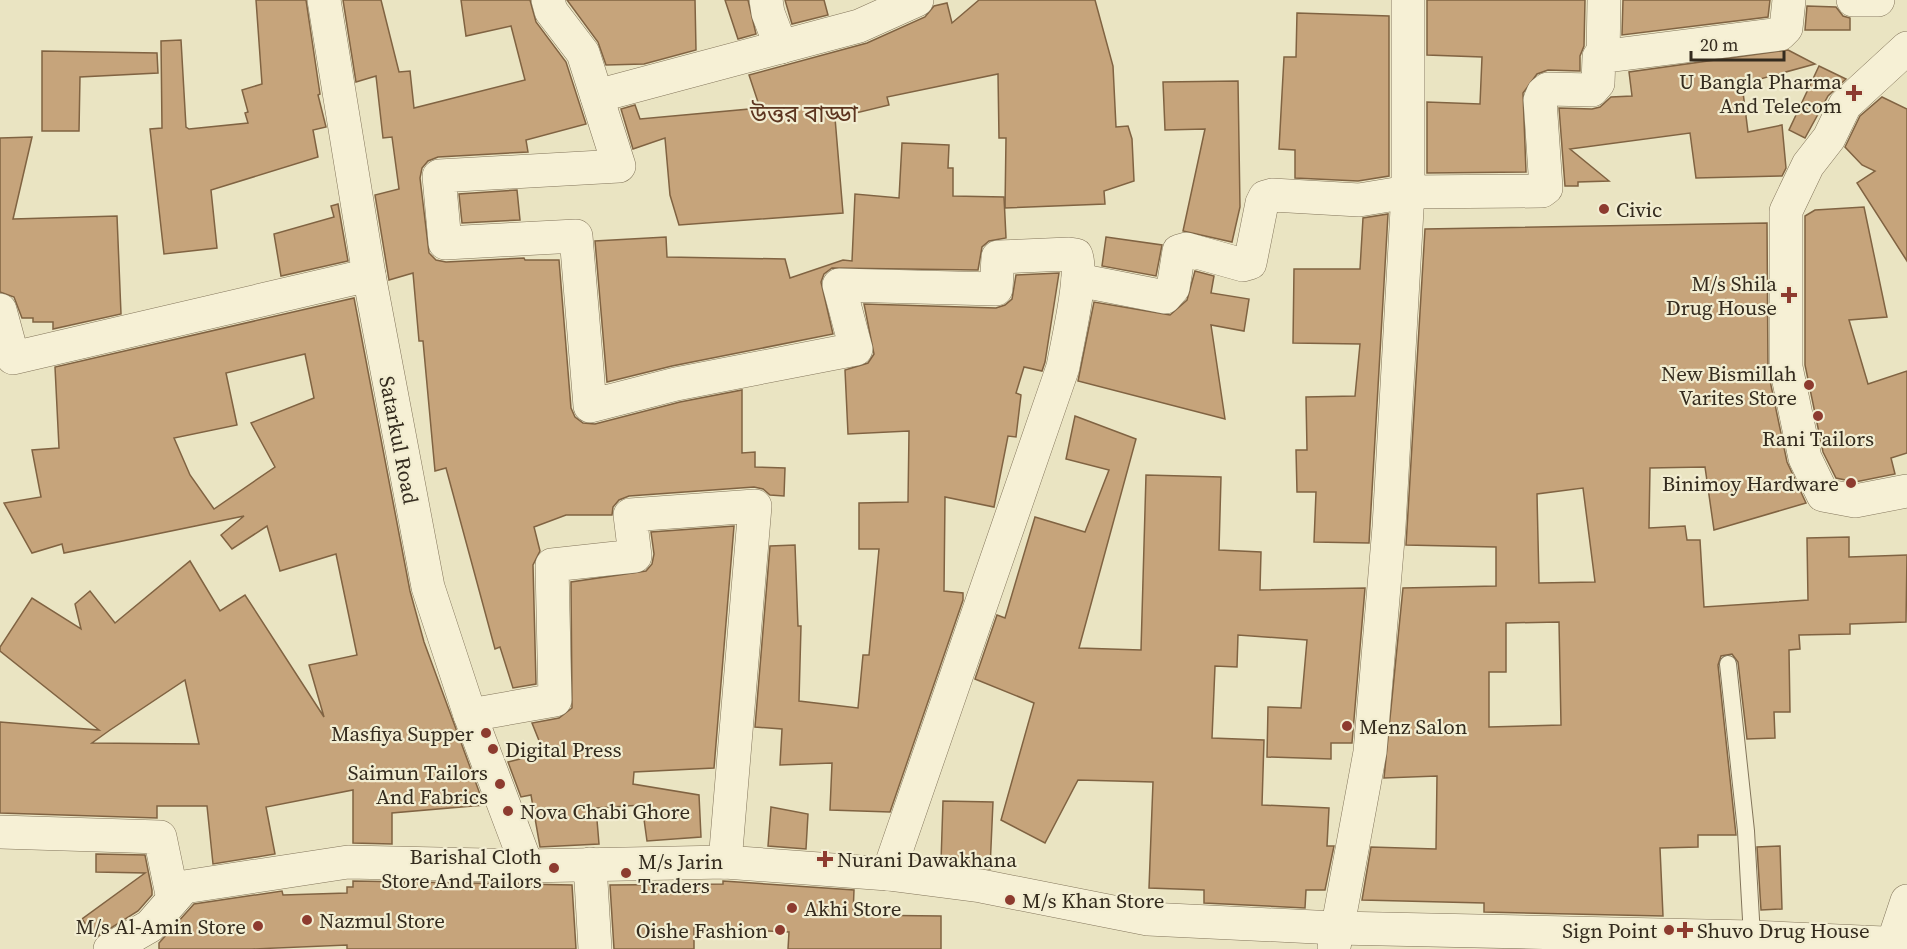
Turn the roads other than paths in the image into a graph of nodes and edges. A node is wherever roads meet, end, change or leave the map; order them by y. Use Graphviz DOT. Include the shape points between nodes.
graph roads {
  1 [pos="324,0"];
  2 [pos="548,0"];
  3 [pos="766,0"];
  4 [pos="917,0"];
  5 [pos="1408,0"];
  6 [pos="1604,0"];
  7 [pos="1789,0"];
  8 [pos="1853,0"];
  9 [pos="1878,0"];
  10 [pos="781,47"];
  11 [pos="1907,48"];
  12 [pos="1603,57"];
  13 [pos="597,96"];
  14 [pos="1408,192"];
  15 [pos="369,275"];
  16 [pos="1078,280"];
  17 [pos="0,310"];
  18 [pos="1907,491"];
  19 [pos="1728,664"];
  20 [pos="470,715"];
  21 [pos="0,832"];
  22 [pos="725,862"];
  23 [pos="590,864"];
  24 [pos="528,866"];
  25 [pos="888,873"];
  26 [pos="173,899"];
  27 [pos="1907,901"];
  28 [pos="150,937"];
  29 [pos="1752,937"];
  30 [pos="1335,938"];
  31 [pos="1897,945"];
  32 [pos="110,949"];
  33 [pos="595,949"];
  1 -- 15 [label="street, Satarkul Road"];
  2 -- 13 [label="street" via="551,10 583,53"];
  3 -- 10 [label="street"];
  4 -- 10 [label="street" via="859,26"];
  5 -- 14 [label="street"];
  6 -- 12 [label="street"];
  7 -- 12 [label="street" via="1786,28 1780,34"];
  8 -- 9 [label="street"];
  10 -- 13 [label="street"];
  11 -- 18 [label="street" via="1845,105 1829,138 1808,165 1786,211 1784,275 1786,368 1805,458 1823,495 1855,501"];
  12 -- 14 [label="street" via="1598,58 1598,83 1592,90 1548,89 1543,93 1540,100 1546,188 1542,191"];
  13 -- 16 [label="street" via="619,166 439,176 445,243 576,236 590,406 676,384 856,349 839,285 996,289 998,257 1069,255 1076,255"];
  14 -- 16 [label="street" via="1359,200 1265,197 1250,263 1243,265 1186,249 1179,251 1173,288 1165,297"];
  14 -- 30 [label="street" via="1389,527 1370,752"];
  15 -- 17 [label="street" via="14,358"];
  15 -- 20 [label="street, Satarkul Road" via="428,587"];
  16 -- 25 [label="street" via="1060,378"];
  19 -- 29 [label="lane" via="1746,831"];
  20 -- 22 [label="street" via="555,700 552,565 635,556 630,515 755,506"];
  20 -- 24 [label="street, Satarkul Road"];
  21 -- 26 [label="street" via="160,837"];
  22 -- 23 [label="street"];
  22 -- 25 [label="street"];
  23 -- 24 [label="street"];
  23 -- 33 [label="street"];
  24 -- 26 [label="street" via="348,862 184,887"];
  25 -- 30 [label="street" via="981,885 1148,919"];
  26 -- 28 [label="street"];
  27 -- 31 [label="street"];
  28 -- 32 [label="street"];
  29 -- 30 [label="street"];
  29 -- 31 [label="street"];
}
